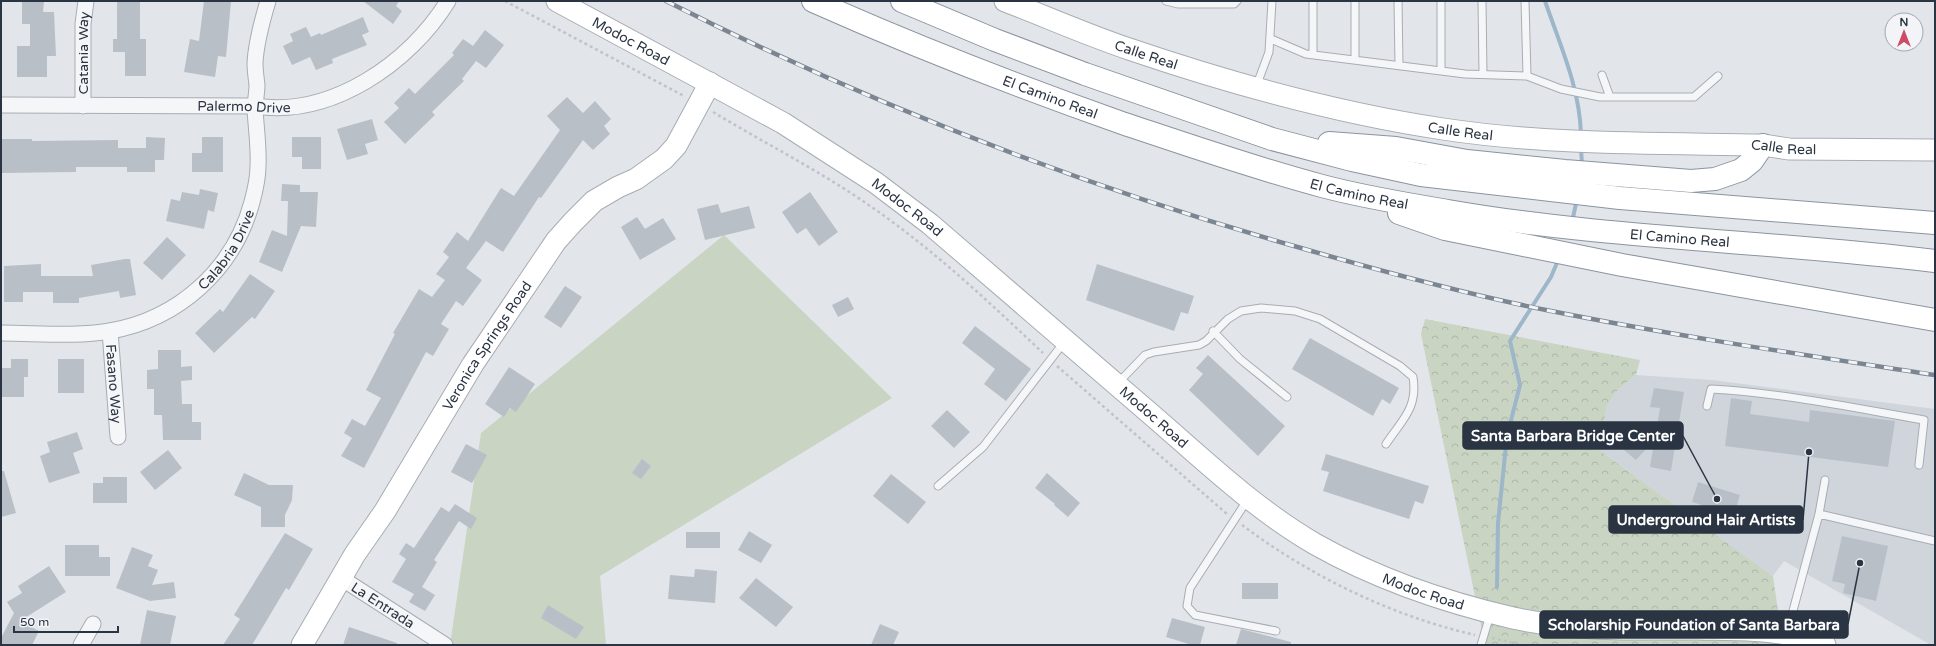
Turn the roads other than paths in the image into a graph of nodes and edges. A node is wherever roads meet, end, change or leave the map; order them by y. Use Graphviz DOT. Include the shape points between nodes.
graph roads {
  1 [pos="86,1"];
  2 [pos="268,1"];
  3 [pos="448,1"];
  4 [pos="557,1"];
  5 [pos="813,1"];
  6 [pos="902,1"];
  7 [pos="1005,1"];
  8 [pos="1166,1"];
  9 [pos="1237,1"];
  10 [pos="1272,1"];
  11 [pos="1313,1"];
  12 [pos="1355,1"];
  13 [pos="1398,1"];
  14 [pos="1441,1"];
  15 [pos="1482,1"];
  16 [pos="1524,1"];
  17 [pos="1271,39"];
  18 [pos="1313,54"];
  19 [pos="1355,60"];
  20 [pos="1399,65"];
  21 [pos="1441,71"];
  22 [pos="1483,74"];
  23 [pos="1602,75"];
  24 [pos="1527,76"];
  25 [pos="1718,76"];
  26 [pos="710,83"];
  27 [pos="1255,89"];
  28 [pos="1610,97"];
  29 [pos="1,106"];
  30 [pos="83,106"];
  31 [pos="255,106"];
  32 [pos="1272,139"];
  33 [pos="1763,145"];
  34 [pos="1935,150"];
  35 [pos="1324,187"];
  36 [pos="1935,223"];
  37 [pos="1935,261"];
  38 [pos="1935,320"];
  39 [pos="110,331"];
  40 [pos="1214,332"];
  41 [pos="1,333"];
  42 [pos="1066,340"];
  43 [pos="1116,385"];
  44 [pos="1287,397"];
  45 [pos="1707,406"];
  46 [pos="118,437"];
  47 [pos="1386,444"];
  48 [pos="1919,465"];
  49 [pos="1825,480"];
  50 [pos="938,486"];
  51 [pos="1248,499"];
  52 [pos="1819,514"];
  53 [pos="1935,542"];
  54 [pos="341,578"];
  55 [pos="1491,613"];
  56 [pos="93,624"];
  57 [pos="1276,631"];
  58 [pos="1787,633"];
  59 [pos="1815,643"];
  60 [pos="81,645"];
  61 [pos="302,645"];
  62 [pos="445,645"];
  63 [pos="1481,645"];
  1 -- 30 [label="street, Catania Way" via="83,24"];
  2 -- 31 [label="street, Calabria Drive" via="258,42"];
  3 -- 31 [label="street, Palermo Drive" via="414,45 390,66 370,78 321,102 273,109"];
  4 -- 26 [label="street, Modoc Road"];
  5 -- 35 [label="highway, El Camino Real" via="894,37 1041,95 1200,150"];
  6 -- 32 [label="highway" via="1085,74"];
  7 -- 27 [label="street, Calle Real" via="1127,49"];
  8 -- 9 [label="lane" via="1178,4 1234,4"];
  10 -- 17 [label="lane"];
  11 -- 18 [label="lane"];
  12 -- 19 [label="lane"];
  13 -- 20 [label="lane"];
  14 -- 21 [label="lane"];
  15 -- 22 [label="lane"];
  16 -- 24 [label="lane"];
  17 -- 18 [label="lane"];
  17 -- 27 [label="lane" via="1269,52"];
  18 -- 19 [label="lane"];
  19 -- 20 [label="lane"];
  20 -- 21 [label="lane"];
  21 -- 22 [label="lane"];
  22 -- 24 [label="lane"];
  23 -- 28 [label="lane"];
  24 -- 28 [label="lane" via="1561,89"];
  25 -- 28 [label="lane" via="1694,98"];
  26 -- 42 [label="street, Modoc Road" via="783,123 876,183 930,224"];
  26 -- 54 [label="street, Veronica Springs Road" via="676,146 664,159 636,179 594,201 556,241 473,364 385,511"];
  27 -- 33 [label="street, Calle Real" via="1337,110 1444,129 1581,142"];
  29 -- 30 [label="street, Palermo Drive"];
  30 -- 31 [label="street, Palermo Drive"];
  31 -- 39 [label="street, Calabria Drive" via="258,167 256,188 240,238 207,282 173,309 130,327"];
  32 -- 33 [label="highway" via="1396,148 1467,161 1691,181 1715,179 1741,170"];
  32 -- 36 [label="highway" via="1421,175 1620,198"];
  33 -- 34 [label="street, Calle Real" via="1788,148"];
  35 -- 37 [label="highway, El Camino Real" via="1447,211 1520,222 1607,232 1884,254"];
  35 -- 38 [label="highway" via="1446,229 1622,265"];
  39 -- 41 [label="street, Calabria Drive" via="78,334"];
  39 -- 46 [label="street, Fasano Way"];
  40 -- 43 [label="lane" via="1199,345 1145,355"];
  40 -- 44 [label="lane" via="1240,359"];
  40 -- 47 [label="lane" via="1241,311 1261,308 1295,311 1320,319 1400,366 1413,376 1415,390 1412,405"];
  42 -- 43 [label="street, Modoc Road"];
  42 -- 50 [label="lane" via="983,447"];
  43 -- 51 [label="street, Modoc Road"];
  45 -- 48 [label="lane" via="1711,389 1786,396 1924,420"];
  49 -- 52 [label="lane"];
  51 -- 55 [label="street, Modoc Road" via="1314,543 1358,566 1441,600"];
  51 -- 57 [label="lane" via="1190,588 1187,606 1196,615"];
  52 -- 53 [label="lane"];
  52 -- 58 [label="lane"];
  54 -- 61 [label="street, Veronica Springs Road"];
  54 -- 62 [label="street, La Entrada"];
  55 -- 58 [label="street, Modoc Road" via="1567,626 1761,630"];
  55 -- 63 [label="lane"];
  56 -- 60 [label="street"];
  58 -- 59 [label="street, Modoc Road"];
}
